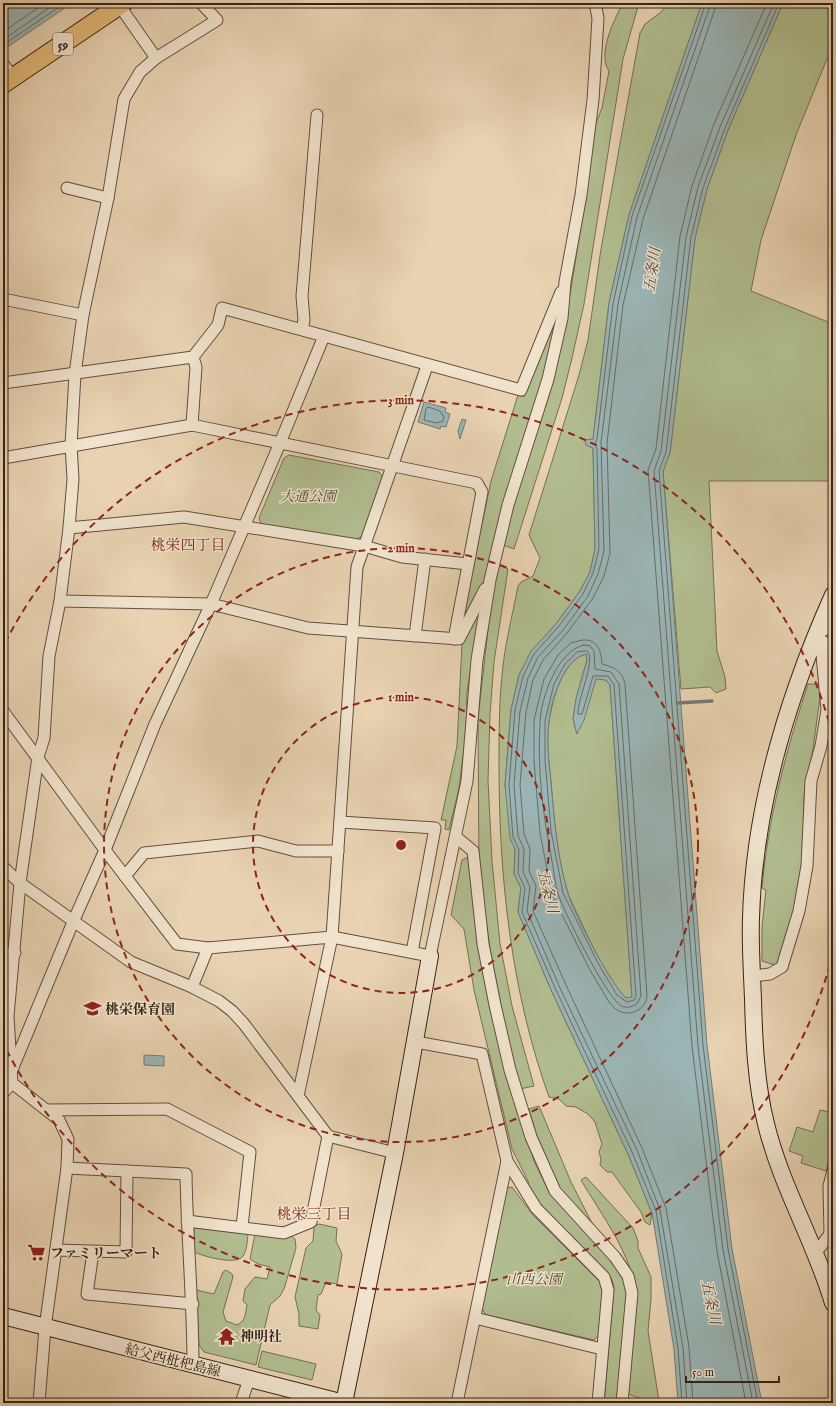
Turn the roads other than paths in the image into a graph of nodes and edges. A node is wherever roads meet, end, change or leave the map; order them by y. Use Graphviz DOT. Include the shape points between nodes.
graph roads {
  1 [pos="201,3"];
  2 [pos="595,3"];
  3 [pos="121,4"];
  4 [pos="156,58"];
  5 [pos="6,74"];
  6 [pos="317,116"];
  7 [pos="67,188"];
  8 [pos="108,198"];
  9 [pos="565,282"];
  10 [pos="3,299"];
  11 [pos="83,315"];
  12 [pos="302,329"];
  13 [pos="324,336"];
  14 [pos="193,357"];
  15 [pos="427,366"];
  16 [pos="75,374"];
  17 [pos="3,383"];
  18 [pos="192,425"];
  19 [pos="280,443"];
  20 [pos="72,445"];
  21 [pos="3,458"];
  22 [pos="393,465"];
  23 [pos="69,528"];
  24 [pos="244,528"];
  25 [pos="364,546"];
  26 [pos="425,559"];
  27 [pos="468,564"];
  28 [pos="490,580"];
  29 [pos="833,595"];
  30 [pos="60,601"];
  31 [pos="211,604"];
  32 [pos="833,622"];
  33 [pos="354,632"];
  34 [pos="415,636"];
  35 [pos="815,636"];
  36 [pos="454,639"];
  37 [pos="833,660"];
  38 [pos="3,711"];
  39 [pos="38,757"];
  40 [pos="340,822"];
  41 [pos="456,837"];
  42 [pos="105,850"];
  43 [pos="338,851"];
  44 [pos="3,867"];
  45 [pos="125,876"];
  46 [pos="20,883"];
  47 [pos="73,922"];
  48 [pos="332,937"];
  49 [pos="208,948"];
  50 [pos="412,952"];
  51 [pos="3,953"];
  52 [pos="15,953"];
  53 [pos="430,956"];
  54 [pos="752,976"];
  55 [pos="192,987"];
  56 [pos="416,1042"];
  57 [pos="8,1076"];
  58 [pos="3,1093"];
  59 [pos="298,1096"];
  60 [pos="48,1110"];
  61 [pos="328,1136"];
  62 [pos="395,1152"];
  63 [pos="507,1161"];
  64 [pos="67,1168"];
  65 [pos="127,1171"];
  66 [pos="833,1171"];
  67 [pos="187,1221"];
  68 [pos="242,1227"];
  69 [pos="56,1250"];
  70 [pos="93,1252"];
  71 [pos="815,1254"];
  72 [pos="833,1303"];
  73 [pos="193,1304"];
  74 [pos="3,1316"];
  75 [pos="475,1318"];
  76 [pos="45,1328"];
  77 [pos="602,1349"];
  78 [pos="193,1364"];
  79 [pos="249,1379"];
  80 [pos="38,1403"];
  81 [pos="241,1403"];
  82 [pos="344,1403"];
  83 [pos="457,1403"];
  84 [pos="598,1403"];
  85 [pos="622,1403"];
  1 -- 4 [label="street" via="217,20"];
  2 -- 9 [label="street" via="598,18 593,100 581,195"];
  3 -- 4 [label="street"];
  3 -- 5 [label="main road, 59"];
  4 -- 8 [label="street" via="140,72 124,99"];
  6 -- 12 [label="street" via="302,296"];
  7 -- 8 [label="street"];
  8 -- 11 [label="street"];
  9 -- 15 [label="street" via="521,390"];
  9 -- 28 [label="street" via="562,318 548,380 508,505"];
  10 -- 11 [label="street"];
  11 -- 16 [label="street"];
  12 -- 13 [label="street"];
  12 -- 14 [label="street" via="222,308 218,325"];
  13 -- 15 [label="street"];
  13 -- 19 [label="street"];
  14 -- 16 [label="street"];
  14 -- 18 [label="street" via="196,367"];
  15 -- 22 [label="street"];
  16 -- 17 [label="street"];
  16 -- 20 [label="street"];
  18 -- 19 [label="street"];
  18 -- 20 [label="street"];
  19 -- 22 [label="street"];
  19 -- 24 [label="street"];
  20 -- 21 [label="street"];
  20 -- 23 [label="street" via="73,479"];
  22 -- 25 [label="street"];
  22 -- 27 [label="street" via="477,484 482,492"];
  23 -- 24 [label="street" via="184,517"];
  23 -- 30 [label="street"];
  24 -- 25 [label="street"];
  24 -- 31 [label="street"];
  25 -- 26 [label="street"];
  25 -- 33 [label="street" via="357,567"];
  26 -- 27 [label="street"];
  26 -- 34 [label="street"];
  27 -- 36 [label="street"];
  28 -- 36 [label="street" via="459,639"];
  28 -- 41 [label="street" via="476,660 467,781"];
  29 -- 35 [label="street"];
  30 -- 31 [label="street"];
  30 -- 39 [label="street" via="49,656 44,738"];
  31 -- 33 [label="street" via="308,628"];
  31 -- 42 [label="street" via="155,724"];
  32 -- 35 [label="street" via="830,627"];
  33 -- 34 [label="street"];
  33 -- 40 [label="street"];
  34 -- 36 [label="street"];
  35 -- 37 [label="street" via="828,645"];
  35 -- 54 [label="street" via="794,691 779,742 761,828 751,918"];
  35 -- 54 [label="street" via="822,655 827,710 821,746 811,781 808,866 799,911 782,967 770,974"];
  38 -- 39 [label="street"];
  39 -- 42 [label="street"];
  39 -- 46 [label="street"];
  40 -- 43 [label="street"];
  40 -- 50 [label="street" via="435,828"];
  41 -- 53 [label="street"];
  41 -- 85 [label="street" via="473,851 483,944 495,1004 510,1070 531,1137 555,1191 615,1257 628,1276 632,1293"];
  42 -- 45 [label="street"];
  42 -- 47 [label="street"];
  43 -- 45 [label="street" via="296,851 258,841 144,853"];
  43 -- 48 [label="street"];
  44 -- 46 [label="street"];
  45 -- 49 [label="street" via="177,944"];
  46 -- 47 [label="street"];
  46 -- 52 [label="street"];
  47 -- 55 [label="street" via="131,962"];
  47 -- 57 [label="street"];
  48 -- 49 [label="street"];
  48 -- 50 [label="street"];
  48 -- 59 [label="street"];
  49 -- 55 [label="street"];
  50 -- 53 [label="street"];
  51 -- 52 [label="street"];
  52 -- 57 [label="street" via="8,1016"];
  53 -- 56 [label="street"];
  54 -- 71 [label="street" via="754,1040 765,1122 786,1185"];
  55 -- 59 [label="street" via="232,1011"];
  56 -- 62 [label="street"];
  56 -- 63 [label="street" via="482,1054"];
  57 -- 58 [label="street"];
  57 -- 60 [label="street"];
  59 -- 61 [label="street"];
  60 -- 64 [label="street" via="59,1120 68,1139"];
  60 -- 68 [label="street" via="167,1110 250,1152"];
  61 -- 62 [label="street"];
  61 -- 68 [label="street" via="311,1222 284,1233"];
  62 -- 82 [label="street"];
  63 -- 75 [label="street"];
  63 -- 77 [label="street" via="536,1208 604,1277 608,1290"];
  64 -- 65 [label="street"];
  64 -- 69 [label="street"];
  65 -- 67 [label="street" via="186,1174"];
  65 -- 70 [label="street" via="126,1252"];
  66 -- 71 [label="street" via="829,1186 830,1234"];
  67 -- 68 [label="street"];
  67 -- 73 [label="street"];
  69 -- 70 [label="street"];
  69 -- 76 [label="street"];
  70 -- 73 [label="street" via="87,1294"];
  71 -- 72 [label="street"];
  73 -- 78 [label="street"];
  74 -- 76 [label="street, 給父西枇杷島線"];
  75 -- 77 [label="street"];
  75 -- 83 [label="street"];
  76 -- 78 [label="street, 給父西枇杷島線"];
  76 -- 80 [label="street"];
  77 -- 84 [label="street"];
  78 -- 79 [label="street, 給父西枇杷島線"];
  79 -- 81 [label="street"];
  79 -- 82 [label="street, 給父西枇杷島線"];
}
